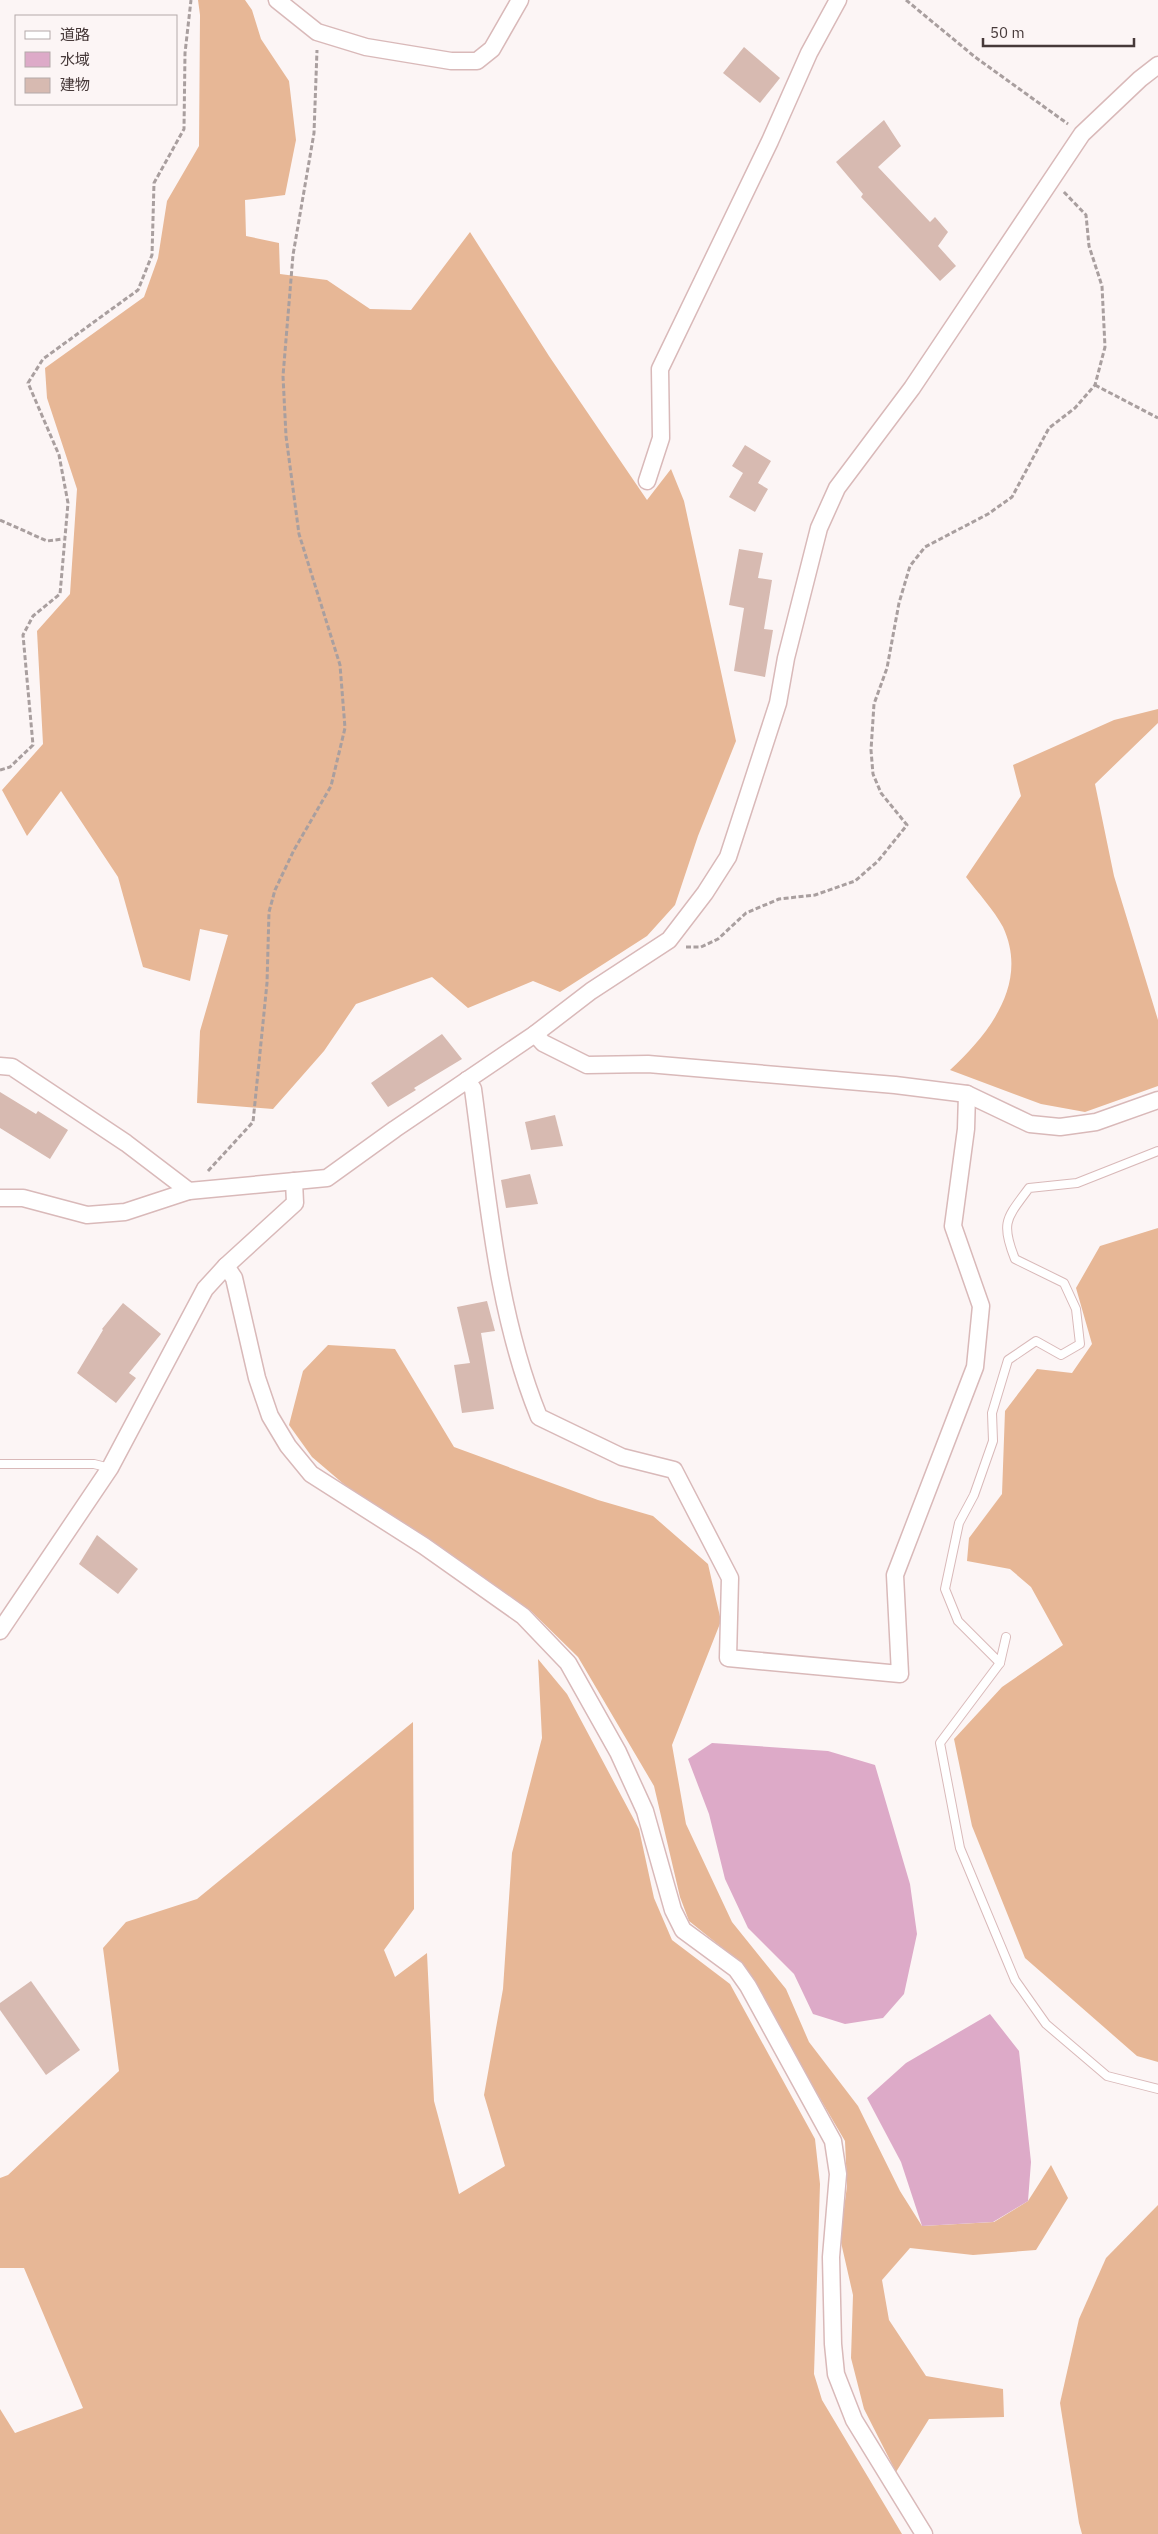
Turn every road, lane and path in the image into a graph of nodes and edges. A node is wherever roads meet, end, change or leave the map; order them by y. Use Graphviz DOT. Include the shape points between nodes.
graph roads {
  1 [pos="191,0"];
  2 [pos="277,0"];
  3 [pos="520,0"];
  4 [pos="838,0"];
  5 [pos="906,0"];
  6 [pos="317,32"];
  7 [pos="1158,65"];
  8 [pos="1082,134"];
  9 [pos="1051,179"];
  10 [pos="1095,385"];
  11 [pos="1158,418"];
  12 [pos="647,480"];
  13 [pos="0,520"];
  14 [pos="63,539"];
  15 [pos="0,770"];
  16 [pos="669,940"];
  17 [pos="535,1034"];
  18 [pos="0,1066"];
  19 [pos="467,1080"];
  20 [pos="966,1094"];
  21 [pos="1158,1100"];
  22 [pos="1158,1151"];
  23 [pos="294,1181"];
  24 [pos="188,1191"];
  25 [pos="0,1198"];
  26 [pos="226,1266"];
  27 [pos="0,1464"];
  28 [pos="110,1468"];
  29 [pos="0,1631"];
  30 [pos="1006,1637"];
  31 [pos="1000,1663"];
  32 [pos="1158,2089"];
  33 [pos="924,2534"];
  1 -- 14 [label="path" via="184,129 154,183 152,255 138,290 43,358 28,383 59,455 68,503"];
  2 -- 6 [label="street"];
  3 -- 6 [label="street" via="492,49 477,61 451,61 366,47"];
  4 -- 12 [label="street" via="809,53 660,369 661,438"];
  5 -- 8 [label="path" via="975,57"];
  6 -- 24 [label="path" via="314,133 293,255 284,376 286,436 299,534 340,665 345,728 331,786 294,850 275,890 269,912 267,983 253,1122"];
  7 -- 8 [label="street"];
  8 -- 9 [label="street"];
  9 -- 10 [label="path" via="1086,215 1089,246 1102,286 1105,347"];
  9 -- 16 [label="street" via="912,388 837,488 819,528 778,703 728,856"];
  10 -- 11 [label="path"];
  10 -- 16 [label="path" via="1076,408 1050,428 1012,497 988,514 926,547 910,566 899,603 887,668 874,704 870,750 873,774 881,793 906,825 878,861 855,881 815,894 779,899 746,913 718,939 701,947 685,947"];
  13 -- 14 [label="path" via="48,541"];
  14 -- 15 [label="path" via="60,594 32,616 23,635 33,745 10,767"];
  16 -- 17 [label="street" via="591,990"];
  17 -- 19 [label="street"];
  17 -- 20 [label="street" via="543,1043 588,1065 648,1064"];
  18 -- 24 [label="street" via="12,1067 126,1144"];
  19 -- 20 [label="street" via="473,1089 500,1283 523,1377 539,1417 622,1457 674,1470 730,1578 728,1658 900,1674 896,1575 975,1367 981,1306 953,1226 966,1129"];
  19 -- 23 [label="street" via="328,1178"];
  20 -- 21 [label="street" via="1030,1124 1060,1127 1096,1122"];
  22 -- 31 [label="lane" via="1077,1183 1029,1188 1007,1218 1008,1242 1016,1259 1064,1284 1076,1309 1080,1344 1061,1355 1036,1341 1008,1360 992,1414 993,1442 974,1495 959,1523 945,1589 958,1622"];
  23 -- 24 [label="street"];
  23 -- 26 [label="street" via="295,1203"];
  24 -- 25 [label="street" via="125,1212 88,1215 23,1198"];
  26 -- 28 [label="street" via="205,1289"];
  26 -- 33 [label="street" via="234,1278 257,1378 270,1416 288,1446 312,1474 424,1546 523,1616 568,1663 618,1752 646,1811 673,1910 683,1930 736,1969 748,1986 833,2142 838,2174 831,2257 836,2374 854,2420"];
  27 -- 28 [label="lane" via="94,1464"];
  28 -- 29 [label="street"];
  30 -- 31 [label="lane"];
  31 -- 32 [label="lane" via="940,1743 960,1848 1015,1980 1046,2024 1108,2076"];
}
